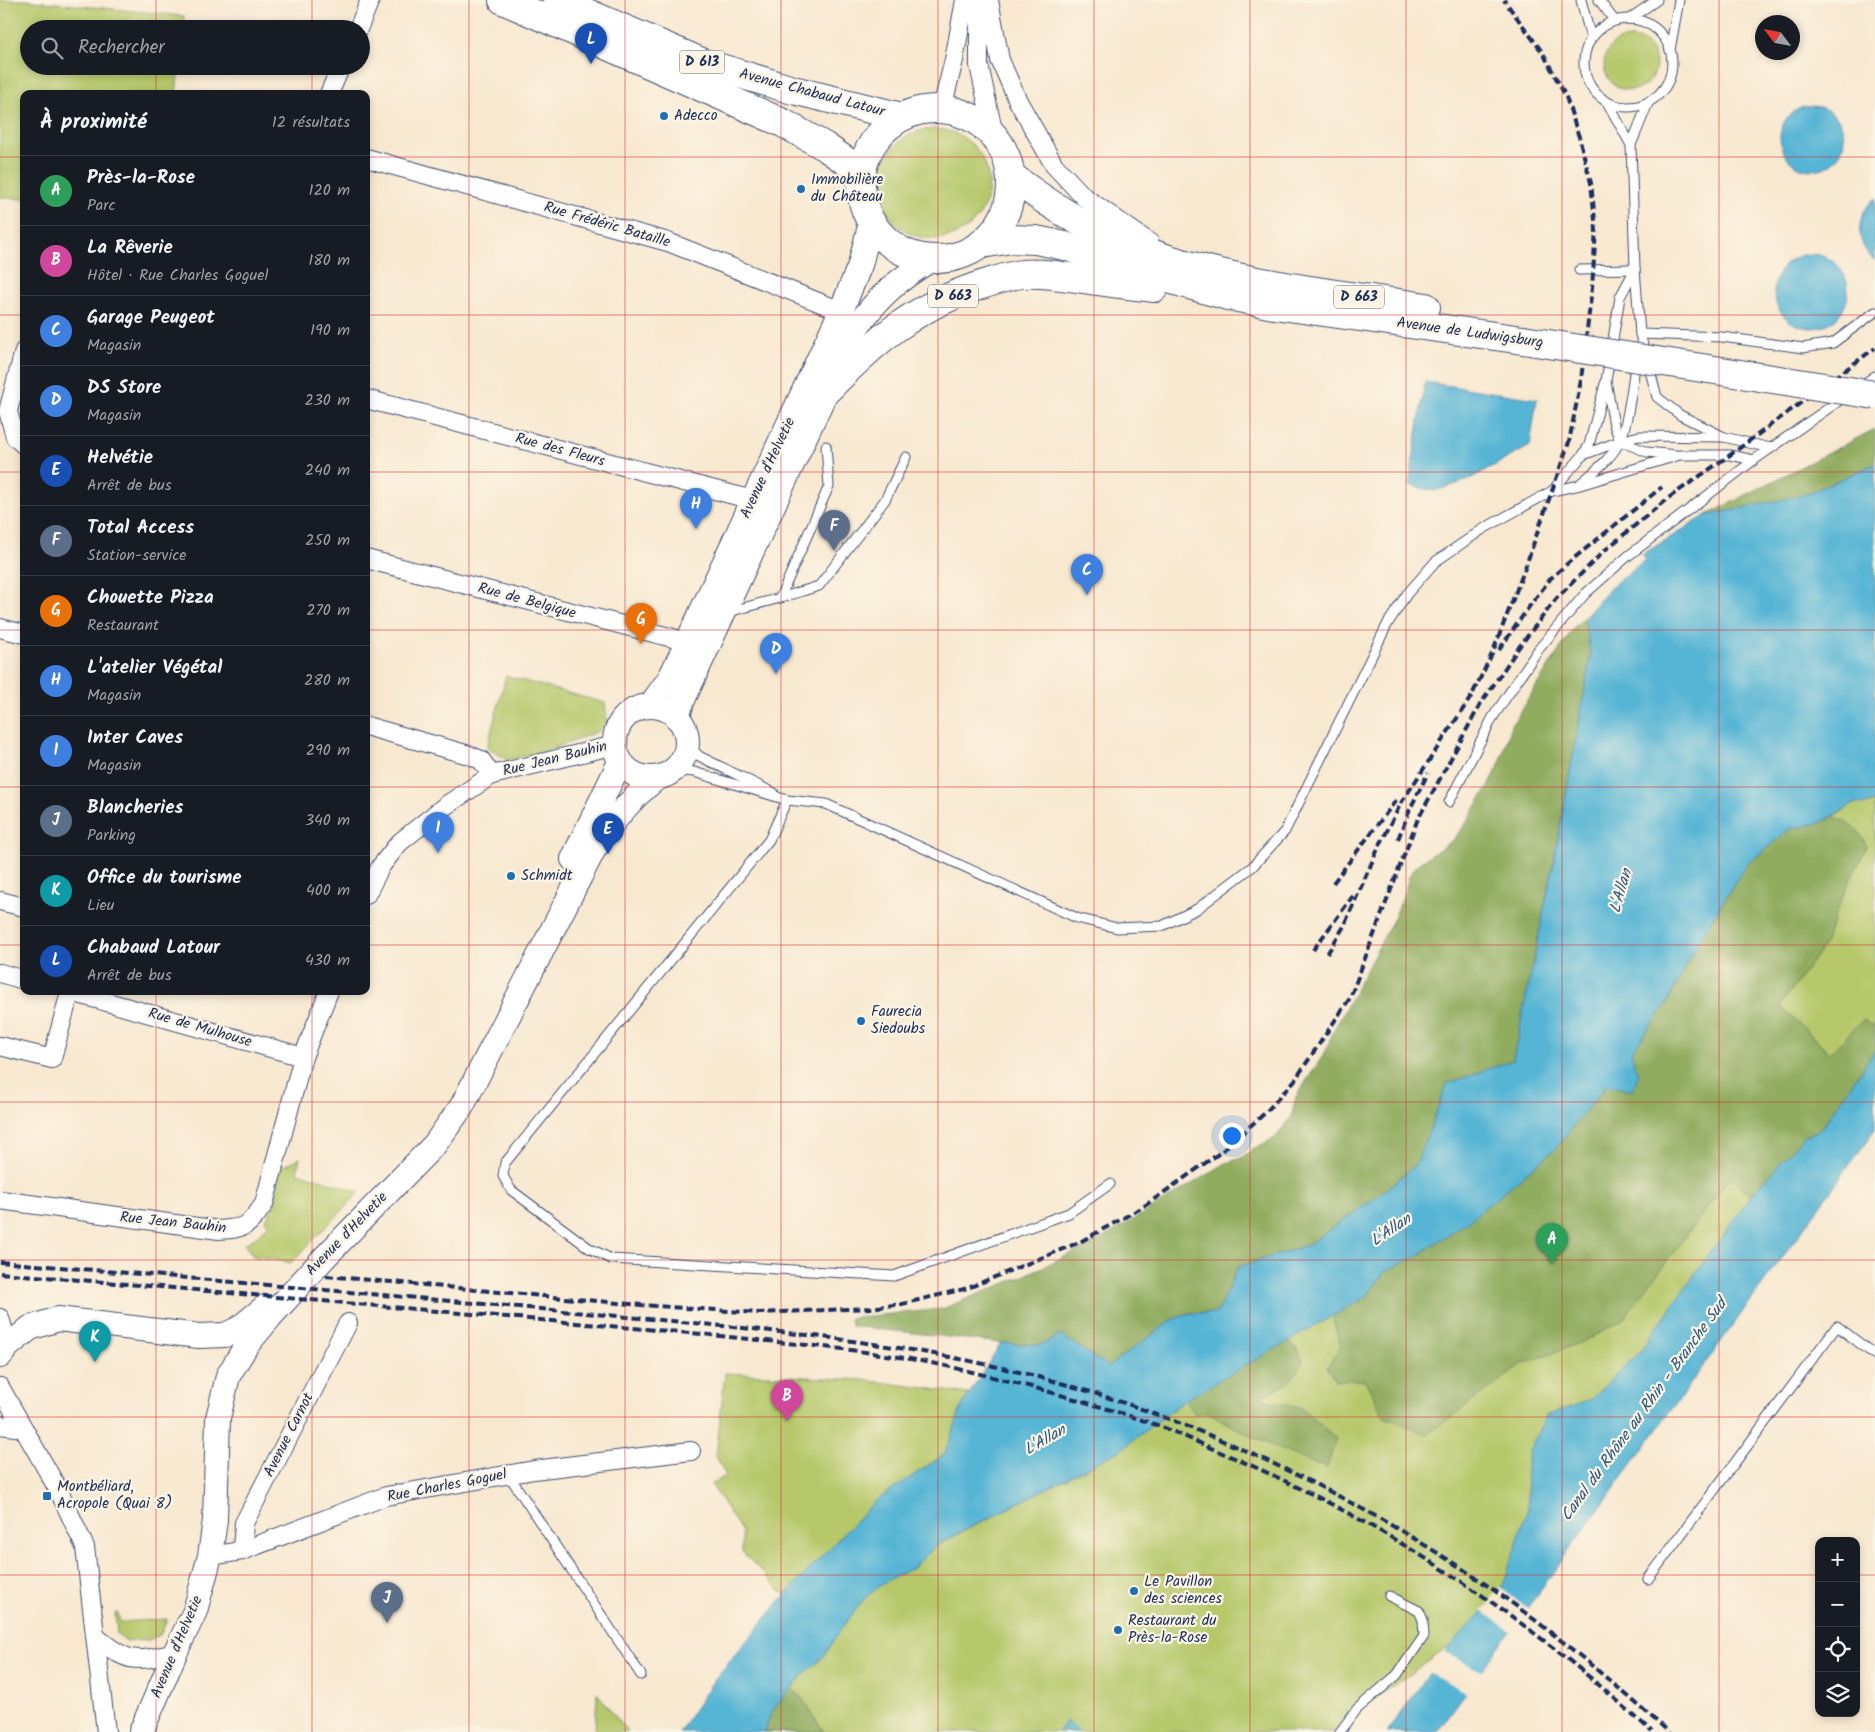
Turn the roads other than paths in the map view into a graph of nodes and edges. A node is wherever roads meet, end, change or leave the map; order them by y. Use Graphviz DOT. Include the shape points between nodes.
graph roads {
  1 [pos="370,0"];
  2 [pos="503,0"];
  3 [pos="557,0"];
  4 [pos="965,0"];
  5 [pos="979,0"];
  6 [pos="989,0"];
  7 [pos="1580,0"];
  8 [pos="1599,0"];
  9 [pos="1657,0"];
  10 [pos="1679,0"];
  11 [pos="1629,19"];
  12 [pos="362,20"];
  13 [pos="1614,20"];
  14 [pos="1591,38"];
  15 [pos="1670,50"];
  16 [pos="337,75"];
  17 [pos="331,90"];
  18 [pos="1649,101"];
  19 [pos="1607,102"];
  20 [pos="942,108"];
  21 [pos="902,117"];
  22 [pos="994,135"];
  23 [pos="1632,144"];
  24 [pos="370,159"];
  25 [pos="862,172"];
  26 [pos="1011,176"];
  27 [pos="871,222"];
  28 [pos="982,244"];
  29 [pos="932,259"];
  30 [pos="1182,264"];
  31 [pos="1635,269"];
  32 [pos="1579,270"];
  33 [pos="1228,296"];
  34 [pos="841,311"];
  35 [pos="1875,312"];
  36 [pos="1530,332"];
  37 [pos="1640,334"];
  38 [pos="20,366"];
  39 [pos="1875,377"];
  40 [pos="1606,381"];
  41 [pos="826,391"];
  42 [pos="1875,395"];
  43 [pos="370,400"];
  44 [pos="1724,437"];
  45 [pos="20,441"];
  46 [pos="1620,441"];
  47 [pos="826,446"];
  48 [pos="1770,448"];
  49 [pos="1583,455"];
  50 [pos="1680,455"];
  51 [pos="906,457"];
  52 [pos="1754,460"];
  53 [pos="1580,485"];
  54 [pos="1552,491"];
  55 [pos="753,500"];
  56 [pos="370,560"];
  57 [pos="780,598"];
  58 [pos="723,614"];
  59 [pos="0,628"];
  60 [pos="20,633"];
  61 [pos="687,644"];
  62 [pos="650,706"];
  63 [pos="677,718"];
  64 [pos="370,727"];
  65 [pos="687,744"];
  66 [pos="618,753"];
  67 [pos="666,774"];
  68 [pos="492,775"];
  69 [pos="787,800"];
  70 [pos="1449,802"];
  71 [pos="370,887"];
  72 [pos="0,901"];
  73 [pos="20,907"];
  74 [pos="0,973"];
  75 [pos="20,979"];
  76 [pos="68,995"];
  77 [pos="80,995"];
  78 [pos="327,995"];
  79 [pos="0,1046"];
  80 [pos="303,1058"];
  81 [pos="1110,1184"];
  82 [pos="0,1200"];
  83 [pos="0,1318"];
  84 [pos="348,1323"];
  85 [pos="199,1336"];
  86 [pos="4,1351"];
  87 [pos="1875,1354"];
  88 [pos="228,1376"];
  89 [pos="0,1387"];
  90 [pos="0,1425"];
  91 [pos="23,1428"];
  92 [pos="692,1451"];
  93 [pos="508,1474"];
  94 [pos="242,1552"];
  95 [pos="210,1556"];
  96 [pos="1648,1578"];
  97 [pos="1390,1596"];
  98 [pos="96,1637"];
  99 [pos="175,1653"];
  100 [pos="641,1675"];
  101 [pos="106,1732"];
  102 [pos="141,1732"];
  103 [pos="1340,1732"];
  1 -- 12 [label="street"];
  2 -- 25 [label="main road, Avenue Chabaud Latour / D 613" via="783,123"];
  3 -- 21 [label="main road, Avenue Chabaud Latour / D 613" via="704,63 793,90"];
  4 -- 20 [label="street"];
  5 -- 22 [label="street" via="979,65"];
  6 -- 30 [label="street, Avenue de Ludwigsburg" via="1000,60 1018,101 1054,165 1084,196"];
  7 -- 14 [label="lane"];
  8 -- 13 [label="lane"];
  9 -- 11 [label="lane"];
  10 -- 15 [label="lane"];
  11 -- 13 [label="lane"];
  11 -- 15 [label="lane" via="1643,21 1655,28 1665,38"];
  13 -- 14 [label="lane"];
  14 -- 19 [label="lane" via="1585,51 1587,80 1595,93"];
  15 -- 18 [label="lane" via="1669,80"];
  16 -- 17 [label="street"];
  18 -- 19 [label="lane" via="1620,107"];
  18 -- 23 [label="lane"];
  19 -- 23 [label="lane"];
  20 -- 21 [label="main road"];
  20 -- 22 [label="main road" via="962,112"];
  21 -- 25 [label="main road" via="883,131 874,143"];
  22 -- 26 [label="main road" via="1006,154"];
  23 -- 31 [label="lane"];
  24 -- 34 [label="street, Rue Frédéric Bataille" via="668,242"];
  25 -- 27 [label="main road" via="861,195"];
  26 -- 28 [label="main road" via="1010,202 1000,225"];
  26 -- 30 [label="main road, Avenue de Ludwigsburg / D 663" via="1048,203 1111,238"];
  27 -- 29 [label="main road" via="887,241 908,254"];
  27 -- 34 [label="main road, Avenue d'Helvetie" via="860,265"];
  28 -- 29 [label="main road" via="967,253"];
  28 -- 33 [label="main road, Avenue de Ludwigsburg / D 663" via="1011,239 1065,246"];
  29 -- 41 [label="main road, Avenue d'Helvetie / D 663" via="906,275 871,308 855,329"];
  30 -- 36 [label="main road, Avenue de Ludwigsburg / D 663"];
  31 -- 32 [label="lane"];
  31 -- 37 [label="lane"];
  31 -- 40 [label="lane" via="1620,297"];
  33 -- 36 [label="main road, Avenue de Ludwigsburg / D 663" via="1274,305"];
  33 -- 41 [label="main road, D 663" via="1053,275 1022,274 1004,278 923,309 859,357"];
  34 -- 55 [label="main road, Avenue d'Helvetie"];
  35 -- 37 [label="lane" via="1833,343 1803,348 1722,337"];
  36 -- 39 [label="main road, Avenue de Ludwigsburg / D 663"];
  36 -- 42 [label="main road, Avenue de Ludwigsburg / D 663, bridge"];
  37 -- 44 [label="lane" via="1657,397 1680,415"];
  37 -- 46 [label="lane"];
  38 -- 45 [label="street" via="8,411 15,437"];
  39 -- 48 [label="lane"];
  40 -- 46 [label="lane"];
  40 -- 49 [label="lane" via="1589,445"];
  41 -- 58 [label="main road, Avenue d'Helvetie / D 663"];
  43 -- 55 [label="street, Rue des Fleurs"];
  44 -- 46 [label="lane" via="1639,436"];
  44 -- 48 [label="lane"];
  46 -- 49 [label="lane"];
  46 -- 50 [label="lane" via="1647,452"];
  46 -- 53 [label="lane"];
  47 -- 57 [label="lane" via="829,486"];
  48 -- 52 [label="lane"];
  49 -- 54 [label="lane"];
  50 -- 52 [label="lane" via="1730,455"];
  50 -- 53 [label="lane"];
  51 -- 57 [label="lane" via="885,500 819,586"];
  52 -- 70 [label="lane" via="1628,556 1585,594 1538,650 1493,716"];
  53 -- 54 [label="lane"];
  54 -- 69 [label="lane" via="1483,529 1435,562 1407,594 1388,623 1285,831 1252,867 1197,909 1162,926 1117,928 1077,918 826,804"];
  55 -- 61 [label="main road, Avenue d'Helvetie"];
  56 -- 61 [label="street, Rue de Belgique"];
  57 -- 58 [label="lane"];
  58 -- 63 [label="main road, Avenue d'Helvetie / D 663"];
  59 -- 60 [label="street"];
  61 -- 62 [label="main road, Avenue d'Helvetie" via="670,678"];
  62 -- 63 [label="main road"];
  62 -- 66 [label="main road" via="629,714 621,723 616,733"];
  63 -- 65 [label="main road" via="683,726"];
  64 -- 68 [label="street" via="469,755 481,760"];
  65 -- 67 [label="main road" via="685,754"];
  65 -- 69 [label="lane" via="699,756"];
  66 -- 67 [label="main road" via="628,770 637,775 647,778"];
  66 -- 68 [label="street, Rue Jean Bauhin"];
  66 -- 85 [label="main road, Avenue d'Helvetie" via="565,876 454,1092 425,1134 260,1312 225,1335"];
  67 -- 69 [label="lane" via="694,772"];
  67 -- 88 [label="main road, Avenue d'Helvetie" via="641,790 616,816 594,849 456,1114 435,1144 270,1317 246,1346"];
  68 -- 71 [label="street, Rue Jean Bauhin" via="444,806 399,843"];
  69 -- 81 [label="lane" via="770,840 505,1163 503,1176 511,1190 588,1248 611,1259 894,1276 1068,1213"];
  72 -- 73 [label="street"];
  74 -- 75 [label="street"];
  76 -- 79 [label="street" via="52,1059"];
  77 -- 80 [label="street, Rue de Mulhouse"];
  78 -- 80 [label="street, Rue Jean Bauhin"];
  80 -- 82 [label="street, Rue Jean Bauhin" via="264,1204 243,1228 219,1230"];
  83 -- 86 [label="street"];
  84 -- 94 [label="street, Avenue Carnot" via="244,1522"];
  85 -- 86 [label="main road, Avenue d'Helvetie" via="58,1319 30,1328"];
  85 -- 88 [label="main road" via="222,1354"];
  87 -- 96 [label="lane" via="1837,1326"];
  88 -- 95 [label="main road, Avenue d'Helvetie" via="218,1418 215,1520"];
  89 -- 91 [label="street"];
  90 -- 91 [label="street"];
  91 -- 98 [label="street" via="59,1491 85,1547"];
  92 -- 93 [label="street, Rue Charles Goguel"];
  93 -- 94 [label="street, Rue Charles Goguel" via="386,1496"];
  93 -- 100 [label="lane"];
  94 -- 95 [label="street, Rue Charles Goguel"];
  95 -- 99 [label="main road, Avenue d'Helvetie" via="196,1612"];
  97 -- 103 [label="lane" via="1419,1611 1424,1636 1397,1676 1357,1709"];
  98 -- 99 [label="street" via="116,1653 134,1660"];
  98 -- 101 [label="street"];
  99 -- 102 [label="main road, Avenue d'Helvetie"];
}
